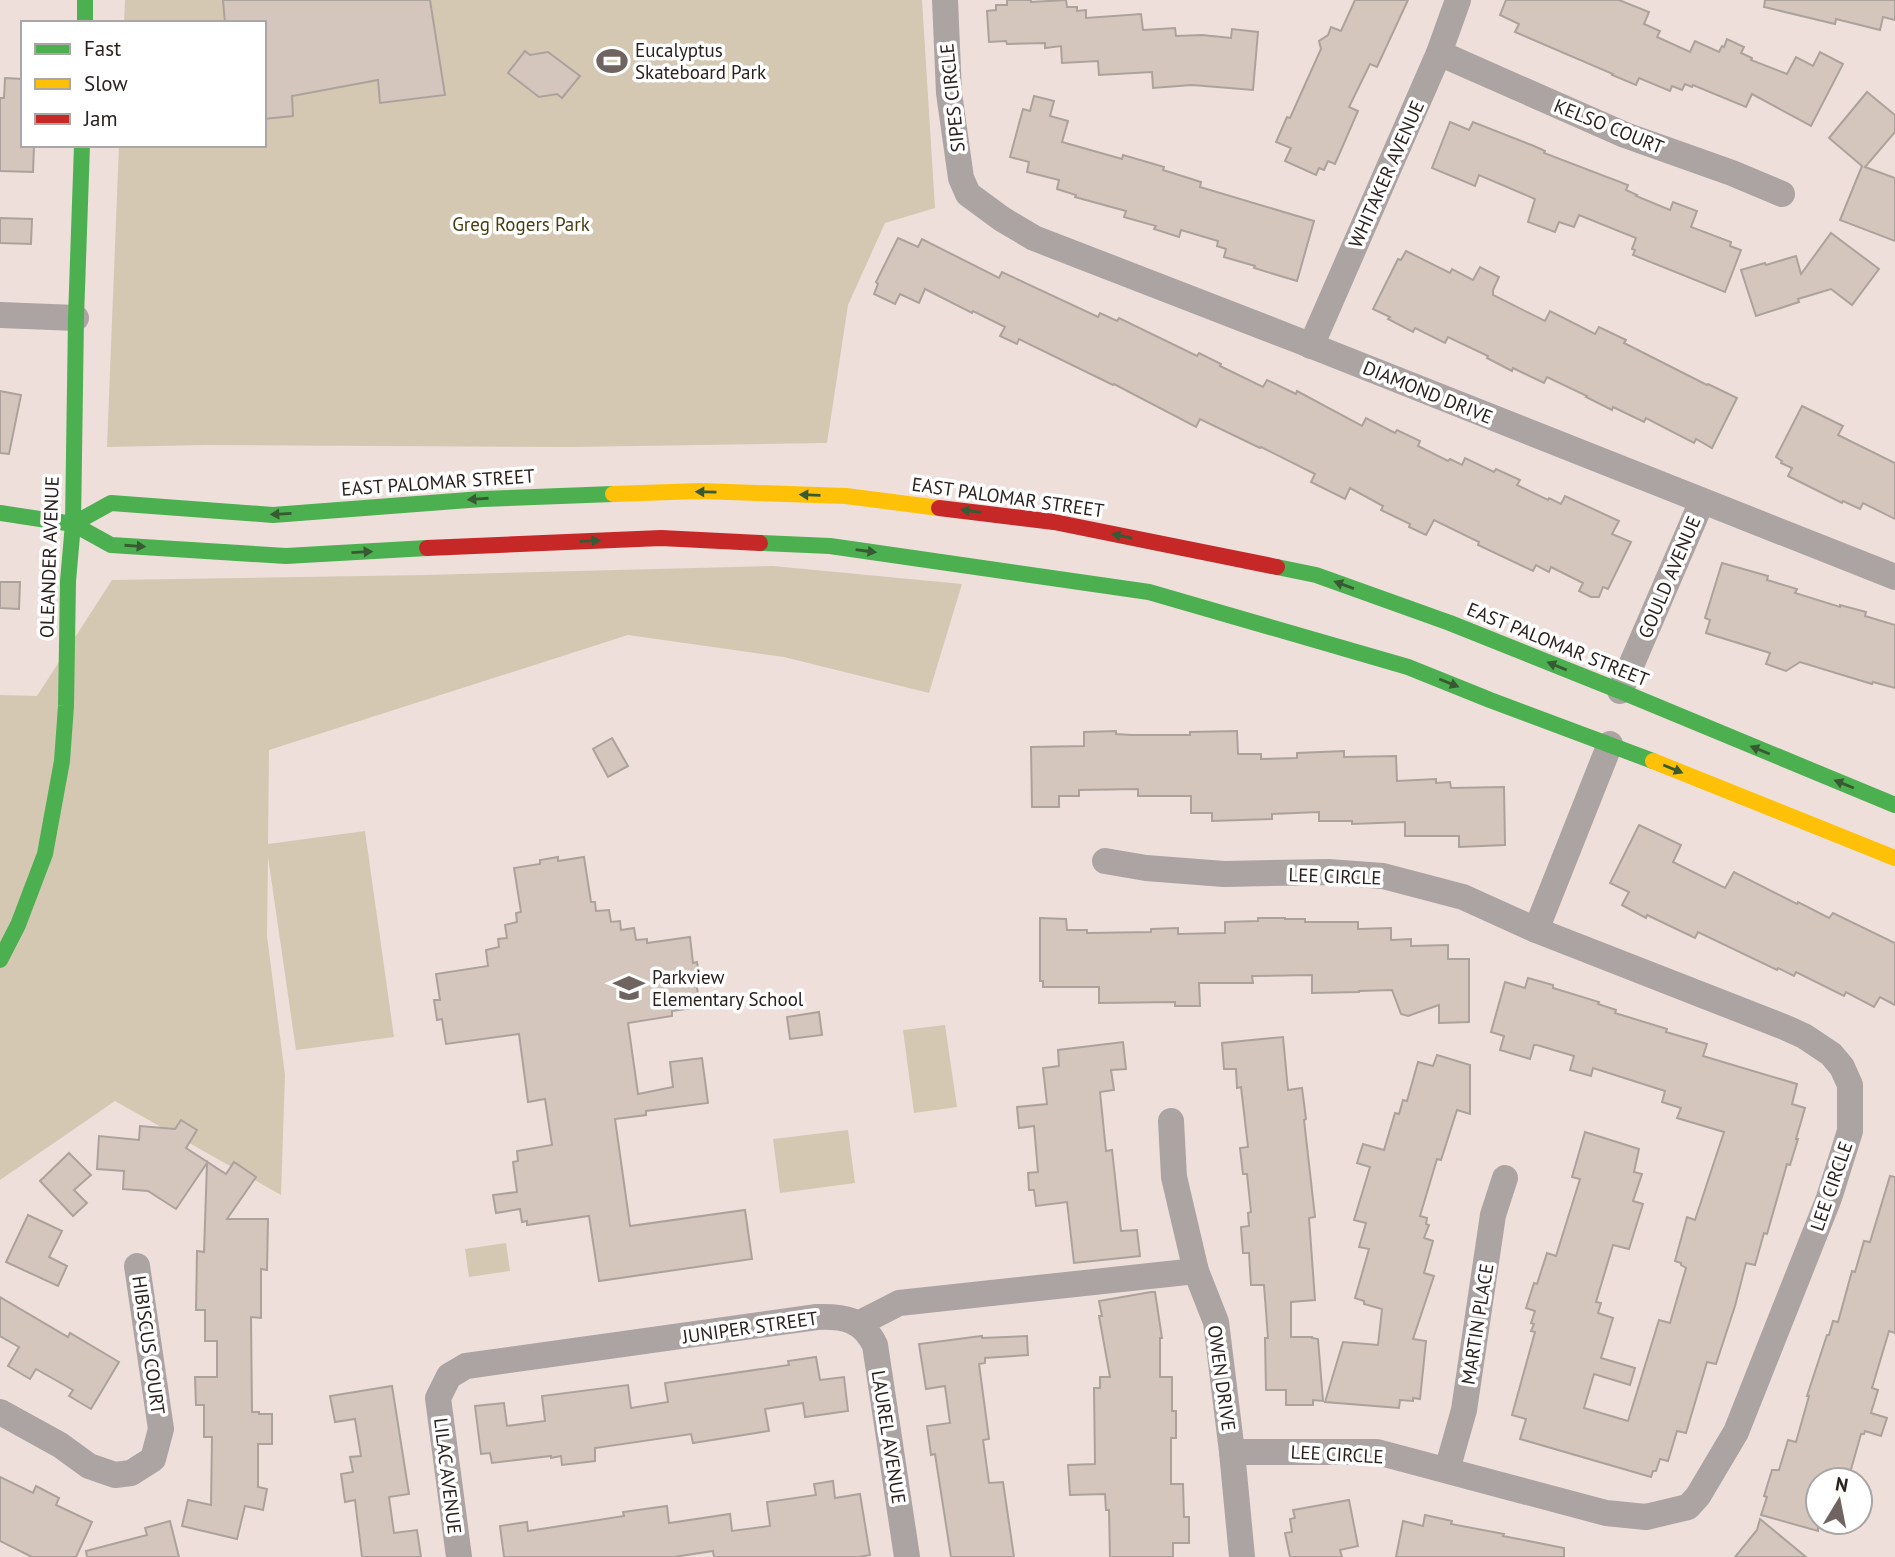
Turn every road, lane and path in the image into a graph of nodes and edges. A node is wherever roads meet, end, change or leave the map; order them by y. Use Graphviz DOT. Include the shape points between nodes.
graph roads {
  1 [pos="85,0"];
  2 [pos="945,0"];
  3 [pos="1458,0"];
  4 [pos="85,21"];
  5 [pos="1439,53"];
  6 [pos="82,147"];
  7 [pos="968,194"];
  8 [pos="1782,194"];
  9 [pos="0,315"];
  10 [pos="76,318"];
  11 [pos="1311,346"];
  12 [pos="894,501"];
  13 [pos="1702,501"];
  14 [pos="0,513"];
  15 [pos="864,517"];
  16 [pos="73,524"];
  17 [pos="849,530"];
  18 [pos="838,547"];
  19 [pos="1895,577"];
  20 [pos="1609,696"];
  21 [pos="1530,698"];
  22 [pos="1490,700"];
  23 [pos="1727,736"];
  24 [pos="1620,741"];
  25 [pos="1703,742"];
  26 [pos="1895,805"];
  27 [pos="1895,858"];
  28 [pos="1105,862"];
  29 [pos="1536,929"];
  30 [pos="0,960"];
  31 [pos="1171,1121"];
  32 [pos="1504,1178"];
  33 [pos="137,1266"];
  34 [pos="1196,1271"];
  35 [pos="858,1324"];
  36 [pos="466,1366"];
  37 [pos="0,1412"];
  38 [pos="1232,1452"];
  39 [pos="1447,1470"];
  40 [pos="458,1557"];
  41 [pos="907,1557"];
  42 [pos="1242,1557"];
  1 -- 4 [label="main road"];
  2 -- 7 [label="street, SIPES CIRCLE" via="948,93 961,178"];
  3 -- 5 [label="street, WHITAKER AVENUE"];
  5 -- 8 [label="street, KELSO COURT" via="1625,135"];
  5 -- 11 [label="street, WHITAKER AVENUE"];
  6 -- 10 [label="main road, OLEANDER AVENUE"];
  7 -- 11 [label="street, DIAMOND DRIVE" via="1034,239"];
  9 -- 10 [label="street"];
  10 -- 16 [label="main road, OLEANDER AVENUE"];
  11 -- 13 [label="street, DIAMOND DRIVE"];
  12 -- 15 [label="main road"];
  12 -- 16 [label="main road, EAST PALOMAR STREET, one-way" via="701,491 482,499 272,515 111,503"];
  20 -- 12 [label="main road, EAST PALOMAR STREET, one-way" via="1450,623 1316,575 1055,522"];
  13 -- 19 [label="street, DIAMOND DRIVE"];
  13 -- 20 [label="street, GOULD AVENUE"];
  14 -- 16 [label="main road"];
  16 -- 18 [label="main road, one-way" via="111,545 286,556 661,538"];
  16 -- 30 [label="main road, OLEANDER AVENUE" via="62,761 45,854"];
  17 -- 18 [label="main road"];
  18 -- 22 [label="main road, one-way" via="1149,592 1409,667"];
  20 -- 23 [label="main road, EAST PALOMAR STREET"];
  21 -- 22 [label="main road"];
  22 -- 24 [label="main road"];
  23 -- 25 [label="main road"];
  26 -- 23 [label="main road, EAST PALOMAR STREET, one-way"];
  24 -- 27 [label="main road, one-way"];
  24 -- 29 [label="street"];
  28 -- 29 [label="street, LEE CIRCLE" via="1224,874 1383,876 1463,897"];
  29 -- 39 [label="street, LEE CIRCLE" via="1804,1037 1842,1067 1850,1085 1850,1131 1829,1198 1735,1432 1688,1507 1646,1517 1606,1513"];
  31 -- 34 [label="street, OWEN DRIVE" via="1174,1177"];
  32 -- 39 [label="street, MARTIN PLACE" via="1493,1215 1464,1410"];
  33 -- 37 [label="street, HIBISCUS COURT" via="161,1429 153,1459 131,1473 115,1475 89,1466"];
  34 -- 35 [label="street" via="899,1303"];
  34 -- 38 [label="street, OWEN DRIVE" via="1216,1322"];
  35 -- 36 [label="street, JUNIPER STREET" via="837,1316 817,1317"];
  35 -- 41 [label="street, LAUREL AVENUE" via="875,1345"];
  36 -- 40 [label="street, LILAC AVENUE" via="449,1376 438,1398"];
  38 -- 39 [label="street, LEE CIRCLE" via="1377,1452"];
  38 -- 42 [label="street, OWEN DRIVE"];
}
